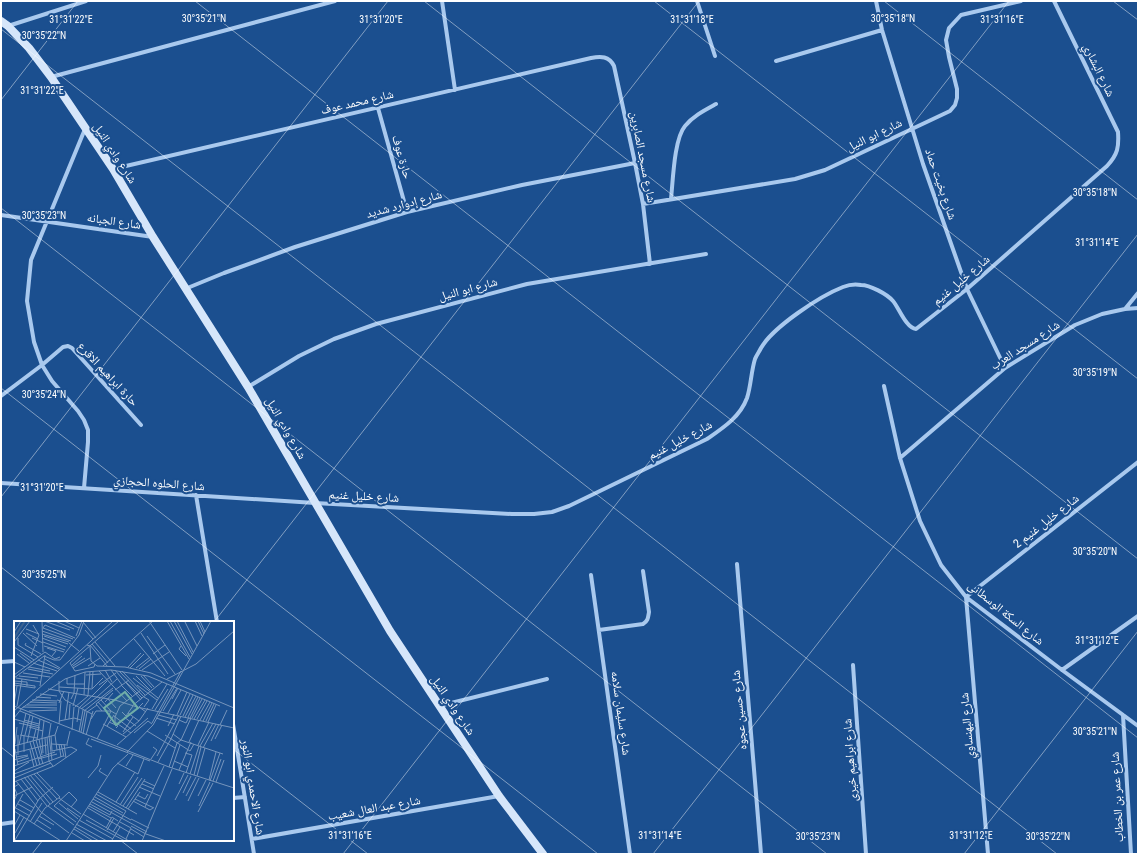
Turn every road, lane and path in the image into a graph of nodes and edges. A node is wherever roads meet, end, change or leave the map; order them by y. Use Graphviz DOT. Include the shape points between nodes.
graph roads {
  1 [pos="86,1"];
  2 [pos="335,1"];
  3 [pos="442,1"];
  4 [pos="697,1"];
  5 [pos="876,1"];
  6 [pos="1021,1"];
  7 [pos="1054,1"];
  8 [pos="1,21"];
  9 [pos="8,26"];
  10 [pos="882,30"];
  11 [pos="714,56"];
  12 [pos="606,58"];
  13 [pos="776,61"];
  14 [pos="51,77"];
  15 [pos="455,90"];
  16 [pos="716,104"];
  17 [pos="378,108"];
  18 [pos="85,128"];
  19 [pos="912,128"];
  20 [pos="1118,150"];
  21 [pos="636,163"];
  22 [pos="113,169"];
  23 [pos="671,199"];
  24 [pos="642,204"];
  25 [pos="407,212"];
  26 [pos="1,215"];
  27 [pos="46,222"];
  28 [pos="153,237"];
  29 [pos="706,254"];
  30 [pos="650,264"];
  31 [pos="185,289"];
  32 [pos="967,289"];
  33 [pos="1138,293"];
  34 [pos="1138,308"];
  35 [pos="1125,309"];
  36 [pos="42,366"];
  37 [pos="1004,368"];
  38 [pos="884,386"];
  39 [pos="248,387"];
  40 [pos="1,396"];
  41 [pos="141,425"];
  42 [pos="900,458"];
  43 [pos="1138,462"];
  44 [pos="1,483"];
  45 [pos="84,488"];
  46 [pos="196,495"];
  47 [pos="315,503"];
  48 [pos="737,564"];
  49 [pos="643,571"];
  50 [pos="591,575"];
  51 [pos="966,597"];
  52 [pos="1138,616"];
  53 [pos="217,621"];
  54 [pos="599,630"];
  55 [pos="14,661"];
  56 [pos="1,662"];
  57 [pos="853,665"];
  58 [pos="1062,670"];
  59 [pos="547,678"];
  60 [pos="438,706"];
  61 [pos="1123,715"];
  62 [pos="1138,726"];
  63 [pos="234,730"];
  64 [pos="499,796"];
  65 [pos="245,797"];
  66 [pos="234,798"];
  67 [pos="14,822"];
  68 [pos="1,824"];
  69 [pos="252,840"];
  70 [pos="254,854"];
  71 [pos="543,854"];
  72 [pos="630,854"];
  73 [pos="761,854"];
  74 [pos="866,854"];
  75 [pos="988,854"];
  76 [pos="1131,854"];
  1 -- 9 [label="street"];
  2 -- 14 [label="street"];
  3 -- 15 [label="street"];
  4 -- 11 [label="street"];
  5 -- 10 [label="street, شارع بخيت حماد"];
  6 -- 19 [label="street, شارع ابو النيل" via="960,15 949,28 946,40 957,89 955,105 950,111"];
  7 -- 20 [label="street, شارع البشاري" via="1118,132"];
  8 -- 9 [label="street, شارع وادي النيل"];
  9 -- 14 [label="street, شارع وادي النيل"];
  10 -- 13 [label="street"];
  10 -- 19 [label="street, شارع بخيت حماد"];
  12 -- 15 [label="street, شارع محمد عوف" via="591,58"];
  12 -- 21 [label="street, شارع مسجد الصابرين" via="614,66"];
  14 -- 18 [label="street, شارع وادي النيل"];
  15 -- 17 [label="street, شارع محمد عوف"];
  16 -- 23 [label="street" via="696,115 684,126 676,146"];
  17 -- 22 [label="street, شارع محمد عوف"];
  17 -- 25 [label="street, حارة عوف"];
  18 -- 22 [label="street, شارع وادي النيل"];
  18 -- 27 [label="street"];
  19 -- 23 [label="street, شارع ابو النيل" via="825,170 795,179"];
  19 -- 32 [label="street, شارع بخيت حماد"];
  20 -- 32 [label="street, شارع خليل غنيم" via="1108,166"];
  21 -- 24 [label="street, شارع مسجد الصابرين"];
  21 -- 25 [label="street, شارع إدوارد شديد" via="522,185"];
  22 -- 28 [label="street, شارع وادي النيل"];
  23 -- 24 [label="street, شارع ابو النيل"];
  24 -- 30 [label="street, شارع مسجد الصابرين"];
  25 -- 31 [label="street, شارع إدوارد شديد" via="295,247"];
  26 -- 27 [label="street, شارع الجبانه"];
  27 -- 28 [label="street, شارع الجبانه"];
  27 -- 36 [label="street" via="31,260 27,301 34,342"];
  28 -- 31 [label="street, شارع وادي النيل"];
  29 -- 30 [label="street, شارع ابو النيل"];
  30 -- 39 [label="street, شارع ابو النيل" via="527,284 376,324 299,356"];
  31 -- 39 [label="street, شارع وادي النيل"];
  32 -- 37 [label="street, شارع بخيت حماد"];
  32 -- 47 [label="street, شارع خليل غنيم" via="916,329 910,327 892,300 878,290 862,284 844,286 832,292 797,314 772,334 762,346 755,359 747,399 738,414 726,426 707,439 552,512 512,514"];
  33 -- 35 [label="street"];
  34 -- 35 [label="street, شارع مسجد العرب"];
  35 -- 37 [label="street, شارع مسجد العرب" via="1102,314 1075,325"];
  36 -- 40 [label="street, حارة ابراهيم الاقرع"];
  36 -- 41 [label="street, حارة ابراهيم الاقرع" via="63,347 72,348"];
  36 -- 45 [label="street" via="78,411 88,430"];
  37 -- 42 [label="street, شارع مسجد العرب"];
  38 -- 42 [label="street, شارع السكة الوسطانى"];
  39 -- 47 [label="street, شارع وادي النيل"];
  42 -- 51 [label="street, شارع السكة الوسطانى" via="920,521 941,565"];
  43 -- 51 [label="street, شارع خليل غنيم 2"];
  44 -- 45 [label="street, شارع الحلوه الحجازي"];
  45 -- 46 [label="street, شارع الحلوه الحجازي"];
  46 -- 47 [label="street, شارع الحلوه الحجازي"];
  46 -- 53 [label="street"];
  47 -- 60 [label="street, شارع وادي النيل" via="390,631"];
  48 -- 73 [label="street, شارع حسين عجوه"];
  49 -- 54 [label="street" via="649,612 646,622"];
  50 -- 54 [label="street, شارع سليمان سلامه"];
  51 -- 58 [label="street, شارع السكة الوسطانى"];
  51 -- 75 [label="street, شارع البهنساوي"];
  52 -- 58 [label="street"];
  54 -- 72 [label="street, شارع سليمان سلامه"];
  55 -- 56 [label="street"];
  57 -- 74 [label="street, شارع ابراهيم خيرى"];
  58 -- 61 [label="street, شارع السكة الوسطانى"];
  59 -- 60 [label="street"];
  60 -- 64 [label="street, شارع وادي النيل"];
  61 -- 62 [label="street, شارع السكة الوسطانى"];
  61 -- 76 [label="street, شارع عمر بن الخطاب"];
  63 -- 65 [label="street, شارع الاحمدي ابو النور"];
  64 -- 69 [label="street, شارع عبد العال شعيب"];
  64 -- 71 [label="street, شارع وادي النيل"];
  65 -- 66 [label="street"];
  65 -- 69 [label="street, شارع الاحمدي ابو النور"];
  67 -- 68 [label="street"];
  69 -- 70 [label="street, شارع الاحمدي ابو النور"];
}
